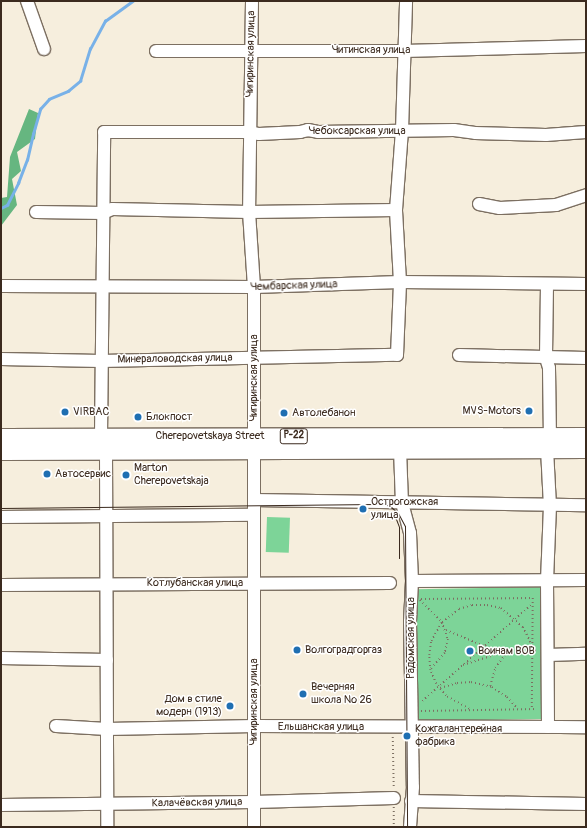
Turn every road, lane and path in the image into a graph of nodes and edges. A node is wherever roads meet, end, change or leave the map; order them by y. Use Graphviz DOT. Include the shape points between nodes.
graph roads {
  1 [pos="27,1"];
  2 [pos="252,1"];
  3 [pos="406,1"];
  4 [pos="586,46"];
  5 [pos="44,49"];
  6 [pos="250,50"];
  7 [pos="156,51"];
  8 [pos="404,51"];
  9 [pos="402,131"];
  10 [pos="250,132"];
  11 [pos="586,132"];
  12 [pos="586,195"];
  13 [pos="479,204"];
  14 [pos="396,210"];
  15 [pos="36,212"];
  16 [pos="249,212"];
  17 [pos="103,213"];
  18 [pos="400,282"];
  19 [pos="586,284"];
  20 [pos="547,285"];
  21 [pos="1,286"];
  22 [pos="101,286"];
  23 [pos="254,287"];
  24 [pos="459,355"];
  25 [pos="1,358"];
  26 [pos="254,358"];
  27 [pos="546,358"];
  28 [pos="586,358"];
  29 [pos="102,361"];
  30 [pos="586,436"];
  31 [pos="1,437"];
  32 [pos="548,442"];
  33 [pos="254,443"];
  34 [pos="103,444"];
  35 [pos="400,449"];
  36 [pos="586,449"];
  37 [pos="1,451"];
  38 [pos="254,500"];
  39 [pos="402,503"];
  40 [pos="586,505"];
  41 [pos="550,506"];
  42 [pos="254,514"];
  43 [pos="106,516"];
  44 [pos="1,517"];
  45 [pos="586,580"];
  46 [pos="412,581"];
  47 [pos="547,581"];
  48 [pos="255,583"];
  49 [pos="390,583"];
  50 [pos="105,584"];
  51 [pos="1,585"];
  52 [pos="420,599"];
  53 [pos="533,603"];
  54 [pos="420,607"];
  55 [pos="515,619"];
  56 [pos="442,622"];
  57 [pos="446,630"];
  58 [pos="484,646"];
  59 [pos="533,646"];
  60 [pos="533,651"];
  61 [pos="512,652"];
  62 [pos="586,654"];
  63 [pos="548,655"];
  64 [pos="1,658"];
  65 [pos="107,660"];
  66 [pos="462,666"];
  67 [pos="430,670"];
  68 [pos="490,686"];
  69 [pos="440,688"];
  70 [pos="419,696"];
  71 [pos="518,709"];
  72 [pos="470,710"];
  73 [pos="419,711"];
  74 [pos="56,726"];
  75 [pos="254,726"];
  76 [pos="392,727"];
  77 [pos="412,727"];
  78 [pos="548,727"];
  79 [pos="586,727"];
  80 [pos="107,729"];
  81 [pos="394,798"];
  82 [pos="411,801"];
  83 [pos="254,802"];
  84 [pos="106,804"];
  85 [pos="586,804"];
  86 [pos="1,805"];
  87 [pos="107,827"];
  88 [pos="254,827"];
  89 [pos="394,827"];
  90 [pos="410,827"];
  1 -- 5 [label="street"];
  2 -- 6 [label="street, Чигиринская улица"];
  3 -- 8 [label="street"];
  4 -- 8 [label="street, Читинская улица"];
  6 -- 7 [label="street, Читинская улица"];
  6 -- 8 [label="street, Читинская улица"];
  6 -- 10 [label="street, Чигиринская улица"];
  8 -- 9 [label="street"];
  9 -- 10 [label="street, Чебоксарская улица" via="308,130 259,134"];
  9 -- 11 [label="street, Чебоксарская улица" via="454,130 546,135"];
  9 -- 14 [label="street"];
  10 -- 16 [label="street, Чигиринская улица"];
  10 -- 17 [label="street, Чебоксарская улица" via="104,132"];
  12 -- 13 [label="street" via="550,206 500,208"];
  14 -- 16 [label="street"];
  14 -- 18 [label="street"];
  15 -- 17 [label="street"];
  16 -- 17 [label="street" via="112,209"];
  16 -- 23 [label="street, Чигиринская улица"];
  17 -- 22 [label="street"];
  18 -- 20 [label="street, Чембарская улица"];
  18 -- 23 [label="street, Чембарская улица"];
  18 -- 26 [label="street, Минераловодская улица" via="398,355"];
  19 -- 20 [label="street, Чембарская улица"];
  20 -- 27 [label="street"];
  21 -- 22 [label="street, Чембарская улица"];
  22 -- 23 [label="street, Чембарская улица"];
  22 -- 29 [label="street"];
  23 -- 26 [label="street, Чигиринская улица"];
  24 -- 27 [label="street"];
  25 -- 29 [label="street, Минераловодская улица"];
  26 -- 29 [label="street, Минераловодская улица"];
  26 -- 33 [label="street, Чигиринская улица"];
  27 -- 28 [label="street"];
  27 -- 32 [label="street" via="549,368"];
  29 -- 34 [label="street"];
  30 -- 32 [label="highway, Cherepovetskaya Street / Р-22"];
  31 -- 34 [label="highway, Cherepovetskaya Street / Р-22"];
  32 -- 33 [label="highway, Cherepovetskaya Street / Р-22"];
  32 -- 35 [label="highway, Cherepovetskaya Street / Р-22"];
  32 -- 36 [label="highway, Cherepovetskaya Street / Р-22"];
  32 -- 41 [label="street"];
  33 -- 34 [label="highway, Cherepovetskaya Street / Р-22"];
  33 -- 35 [label="highway, Cherepovetskaya Street / Р-22"];
  33 -- 38 [label="street, Чигиринская улица"];
  34 -- 37 [label="highway, Cherepovetskaya Street / Р-22"];
  34 -- 43 [label="street"];
  35 -- 39 [label="street, Радомская улица"];
  38 -- 39 [label="street"];
  38 -- 42 [label="street, Чигиринская улица"];
  39 -- 41 [label="street"];
  39 -- 46 [label="street, Радомская улица" via="410,533"];
  40 -- 41 [label="street"];
  41 -- 47 [label="street"];
  42 -- 43 [label="street"];
  42 -- 48 [label="street, Чигиринская улица"];
  43 -- 44 [label="street"];
  43 -- 50 [label="street"];
  45 -- 47 [label="street"];
  46 -- 47 [label="street"];
  46 -- 77 [label="street, Радомская улица"];
  47 -- 63 [label="street"];
  48 -- 49 [label="street, Котлубанская улица"];
  48 -- 50 [label="street, Котлубанская улица"];
  48 -- 75 [label="street, Чигиринская улица"];
  50 -- 51 [label="street, Котлубанская улица"];
  50 -- 65 [label="street"];
  52 -- 53 [label="path" via="533,598"];
  52 -- 54 [label="path"];
  52 -- 56 [label="path"];
  53 -- 55 [label="path"];
  53 -- 59 [label="path"];
  55 -- 56 [label="path" via="501,608 472,605 459,609"];
  55 -- 58 [label="path"];
  55 -- 59 [label="path"];
  56 -- 57 [label="path"];
  56 -- 67 [label="path" via="431,641 428,655"];
  57 -- 58 [label="path"];
  57 -- 67 [label="path" via="448,646"];
  58 -- 66 [label="path"];
  59 -- 60 [label="path"];
  60 -- 61 [label="path"];
  60 -- 71 [label="path" via="532,709"];
  61 -- 66 [label="path" via="494,654"];
  61 -- 68 [label="path" via="504,656 495,668"];
  62 -- 63 [label="street"];
  63 -- 78 [label="street"];
  64 -- 65 [label="street"];
  65 -- 80 [label="street"];
  66 -- 70 [label="path" via="419,703"];
  67 -- 69 [label="path"];
  68 -- 69 [label="path" via="464,682"];
  68 -- 71 [label="path" via="499,690"];
  69 -- 72 [label="path" via="446,696"];
  71 -- 72 [label="path"];
  72 -- 73 [label="path"];
  74 -- 80 [label="street, Ельшанская улица"];
  75 -- 76 [label="street, Ельшанская улица"];
  75 -- 80 [label="street, Ельшанская улица"];
  75 -- 83 [label="street, Чигиринская улица"];
  76 -- 77 [label="street, Ельшанская улица"];
  76 -- 81 [label="path"];
  77 -- 78 [label="street, Ельшанская улица"];
  77 -- 82 [label="street, Радомская улица"];
  78 -- 79 [label="street, Ельшанская улица"];
  80 -- 84 [label="street"];
  81 -- 83 [label="street, Калачёвская улица"];
  81 -- 89 [label="path"];
  82 -- 85 [label="street"];
  82 -- 90 [label="street, Радомская улица"];
  83 -- 84 [label="street, Калачёвская улица"];
  83 -- 88 [label="street, Чигиринская улица"];
  84 -- 86 [label="street, Калачёвская улица"];
  84 -- 87 [label="street"];
}
